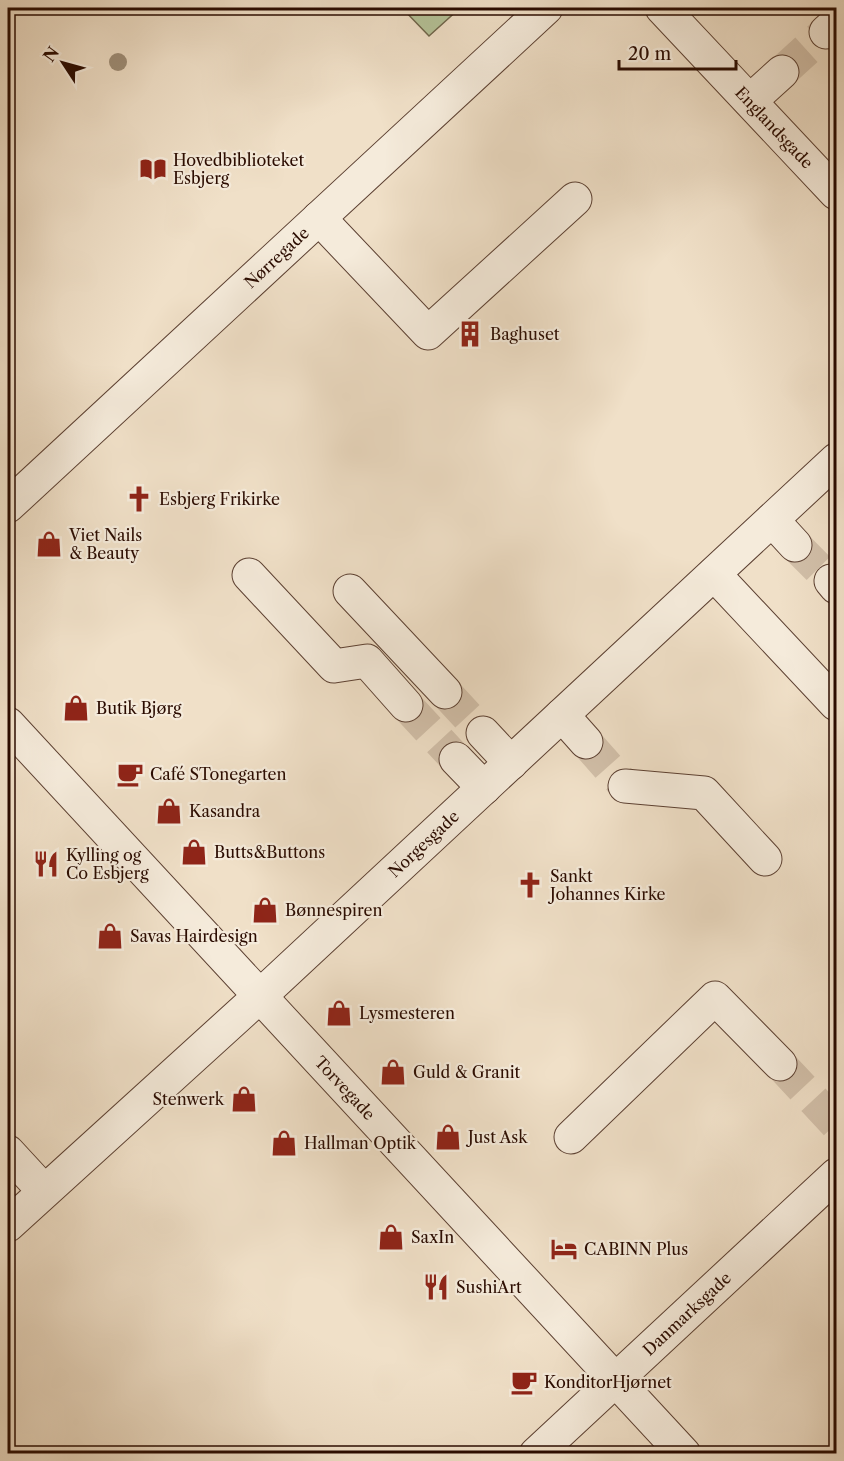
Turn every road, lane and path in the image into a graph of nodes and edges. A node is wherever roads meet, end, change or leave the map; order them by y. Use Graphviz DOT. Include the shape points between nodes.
graph roads {
  1 [pos="546,8"];
  2 [pos="662,8"];
  3 [pos="782,72"];
  4 [pos="750,101"];
  5 [pos="837,193"];
  6 [pos="575,199"];
  7 [pos="319,218"];
  8 [pos="837,460"];
  9 [pos="8,506"];
  10 [pos="772,520"];
  11 [pos="795,545"];
  12 [pos="714,573"];
  13 [pos="249,575"];
  14 [pos="350,591"];
  15 [pos="445,692"];
  16 [pos="837,704"];
  17 [pos="406,705"];
  18 [pos="562,715"];
  19 [pos="8,724"];
  20 [pos="483,733"];
  21 [pos="586,742"];
  22 [pos="456,759"];
  23 [pos="511,763"];
  24 [pos="625,786"];
  25 [pos="484,788"];
  26 [pos="765,859"];
  27 [pos="260,996"];
  28 [pos="780,1064"];
  29 [pos="571,1137"];
  30 [pos="8,1152"];
  31 [pos="837,1175"];
  32 [pos="44,1191"];
  33 [pos="8,1225"];
  34 [pos="616,1380"];
  35 [pos="536,1454"];
  36 [pos="684,1454"];
  1 -- 7 [label="street, Nørregade"];
  2 -- 4 [label="street, Englandsgade"];
  3 -- 4 [label="street"];
  4 -- 5 [label="street, Englandsgade"];
  6 -- 7 [label="street" via="428,333"];
  7 -- 9 [label="street, Nørregade"];
  8 -- 10 [label="street, Norgesgade"];
  10 -- 11 [label="street"];
  10 -- 12 [label="street, Norgesgade"];
  12 -- 16 [label="street"];
  12 -- 18 [label="street, Norgesgade"];
  13 -- 17 [label="street" via="334,666 367,661"];
  14 -- 15 [label="street"];
  18 -- 21 [label="street"];
  18 -- 23 [label="street, Norgesgade"];
  19 -- 27 [label="street, Torvegade"];
  20 -- 23 [label="street"];
  22 -- 25 [label="street"];
  23 -- 25 [label="street, Norgesgade"];
  24 -- 26 [label="street" via="704,793"];
  25 -- 27 [label="street, Norgesgade"];
  27 -- 32 [label="street, Norgesgade"];
  27 -- 34 [label="street, Torvegade"];
  28 -- 29 [label="street" via="715,998"];
  30 -- 32 [label="street"];
  31 -- 34 [label="street, Danmarksgade"];
  32 -- 33 [label="street, Norgesgade"];
  34 -- 35 [label="street, Danmarksgade"];
  34 -- 36 [label="street, Torvegade"];
}
